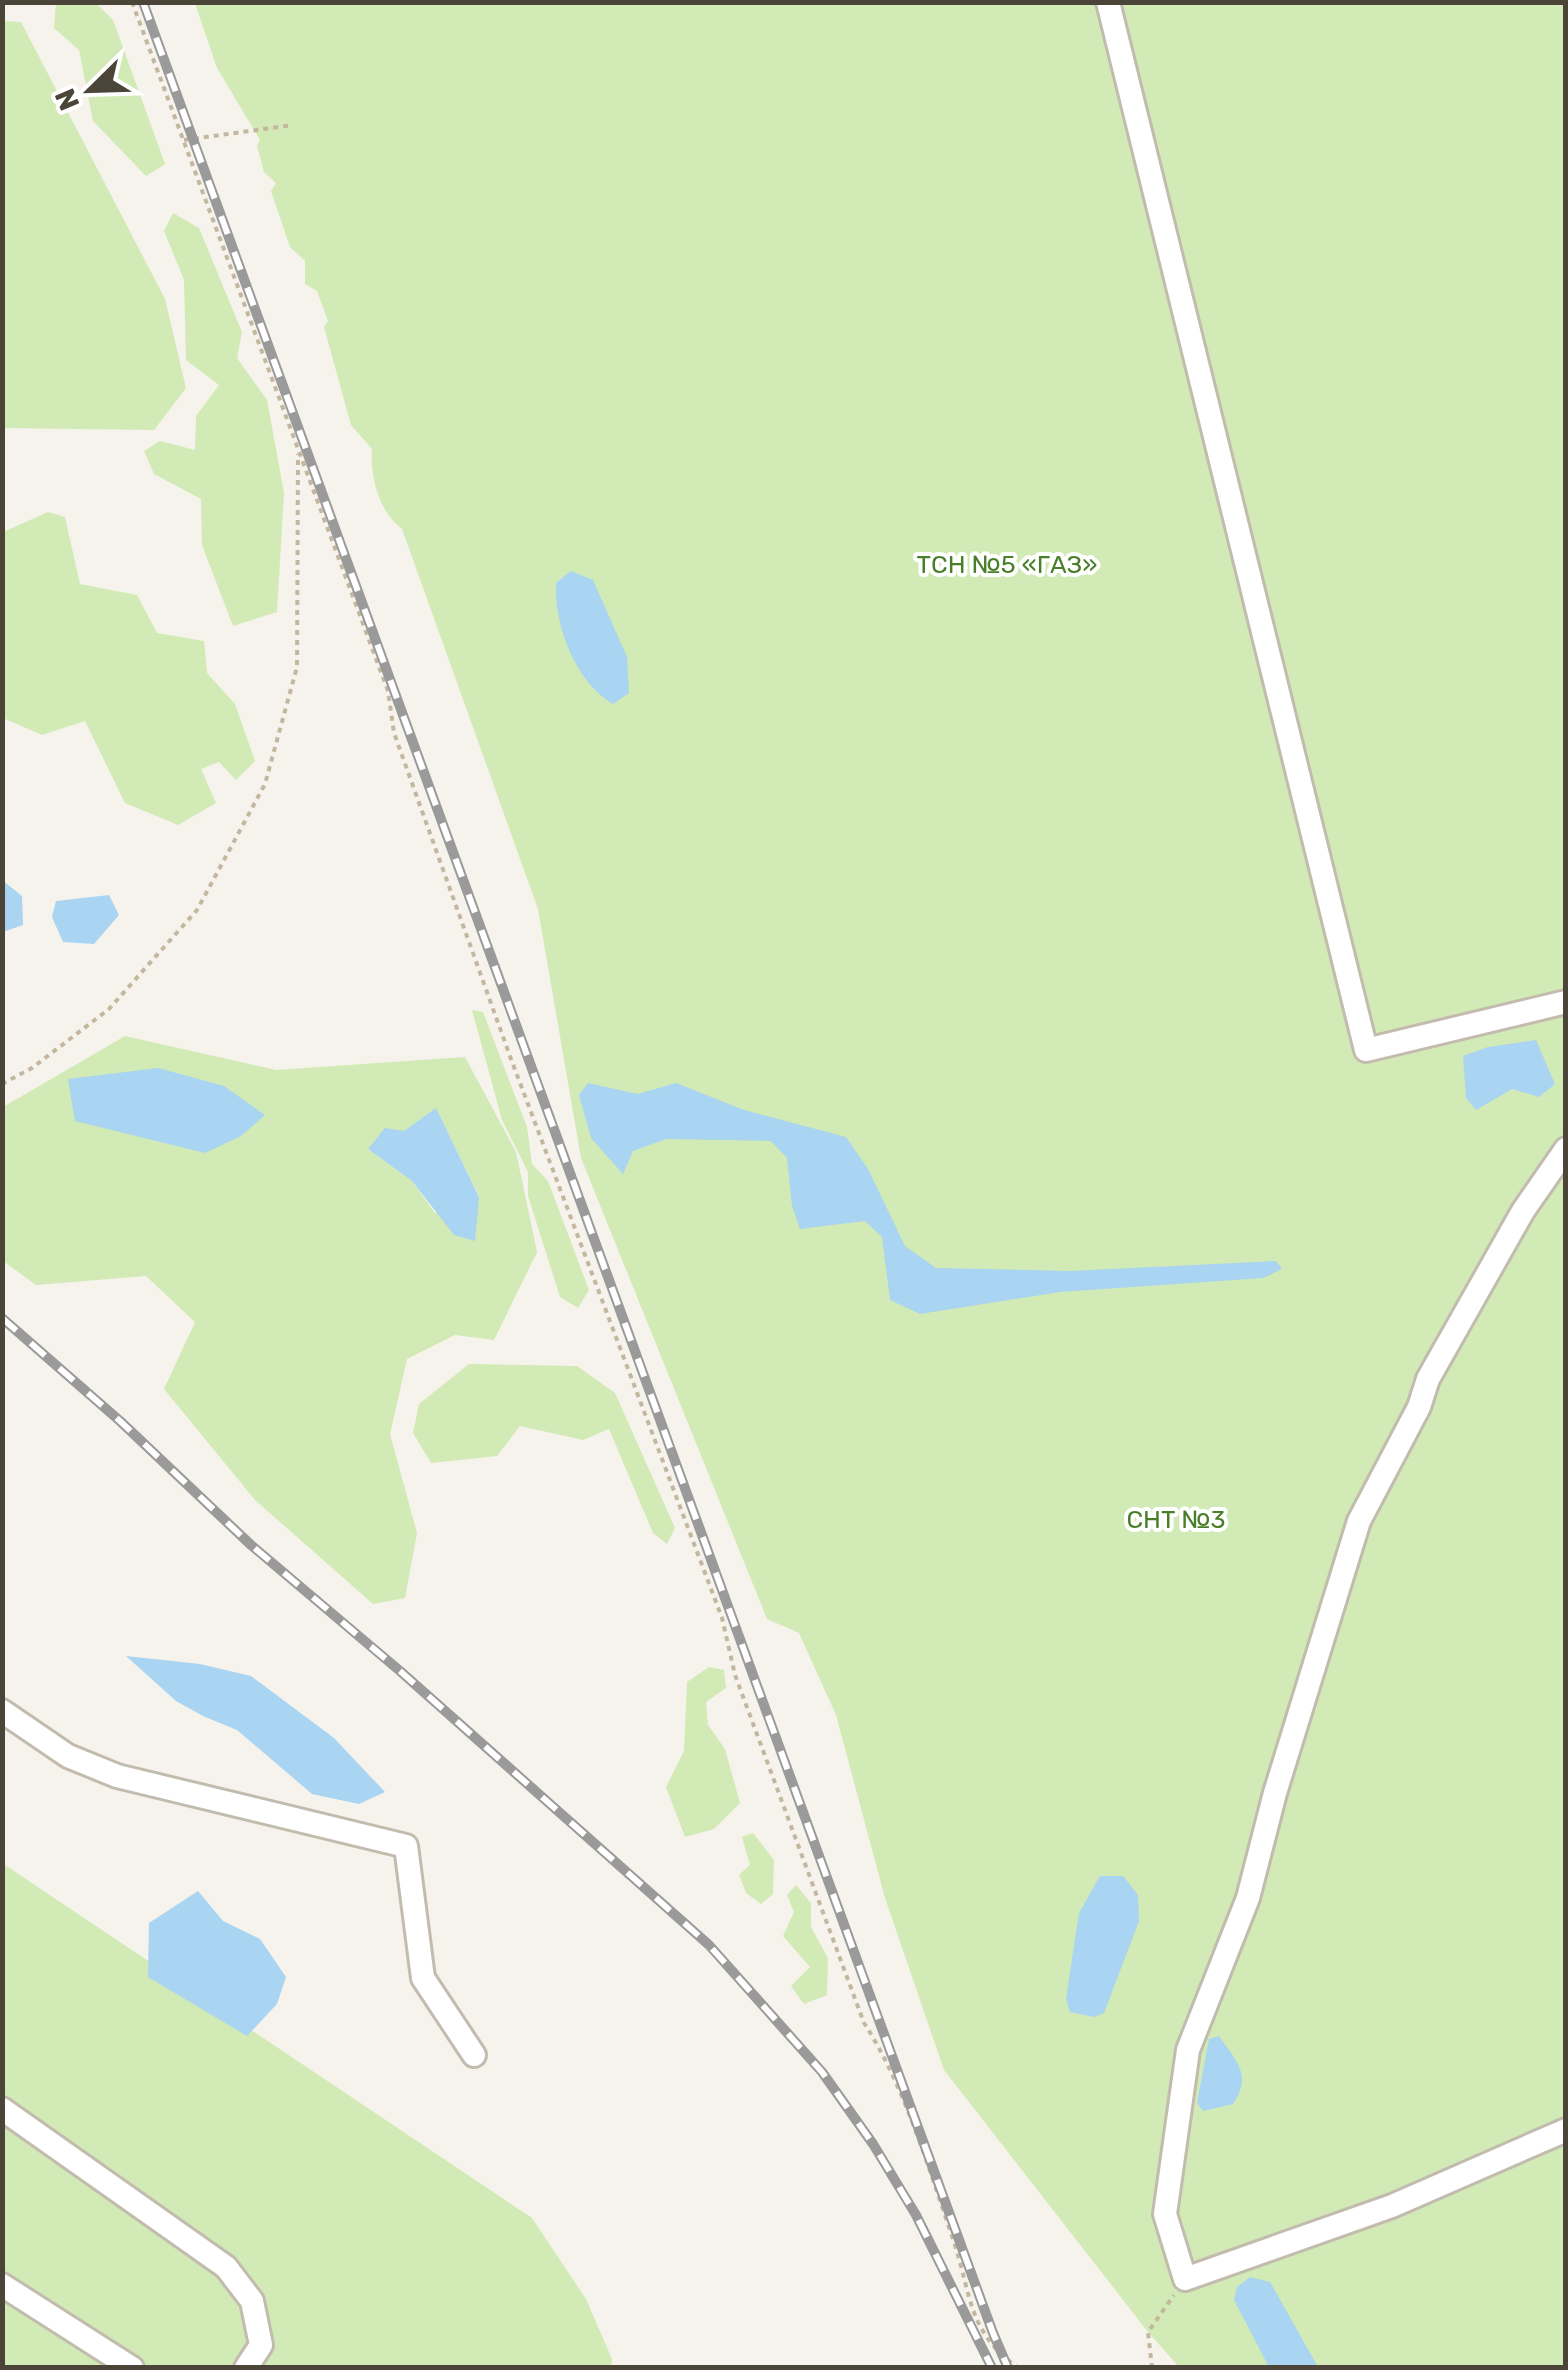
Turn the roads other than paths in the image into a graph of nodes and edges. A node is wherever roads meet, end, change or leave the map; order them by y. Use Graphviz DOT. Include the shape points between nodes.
graph roads {
  1 [pos="1108,2"];
  2 [pos="1566,1002"];
  3 [pos="1566,1149"];
  4 [pos="2,1711"];
  5 [pos="474,2055"];
  6 [pos="2,2109"];
  7 [pos="1566,2130"];
  8 [pos="2,2285"];
  9 [pos="132,2368"];
  10 [pos="246,2368"];
  1 -- 2 [label="lane" via="1366,1050"];
  3 -- 7 [label="lane" via="1428,1379 1359,1521 1248,1898 1188,2050 1165,2214 1185,2279 1392,2206"];
  4 -- 5 [label="lane" via="68,1756 117,1776 406,1846 423,1978"];
  6 -- 10 [label="lane" via="226,2267 252,2301 261,2345"];
  8 -- 9 [label="lane"];
}
